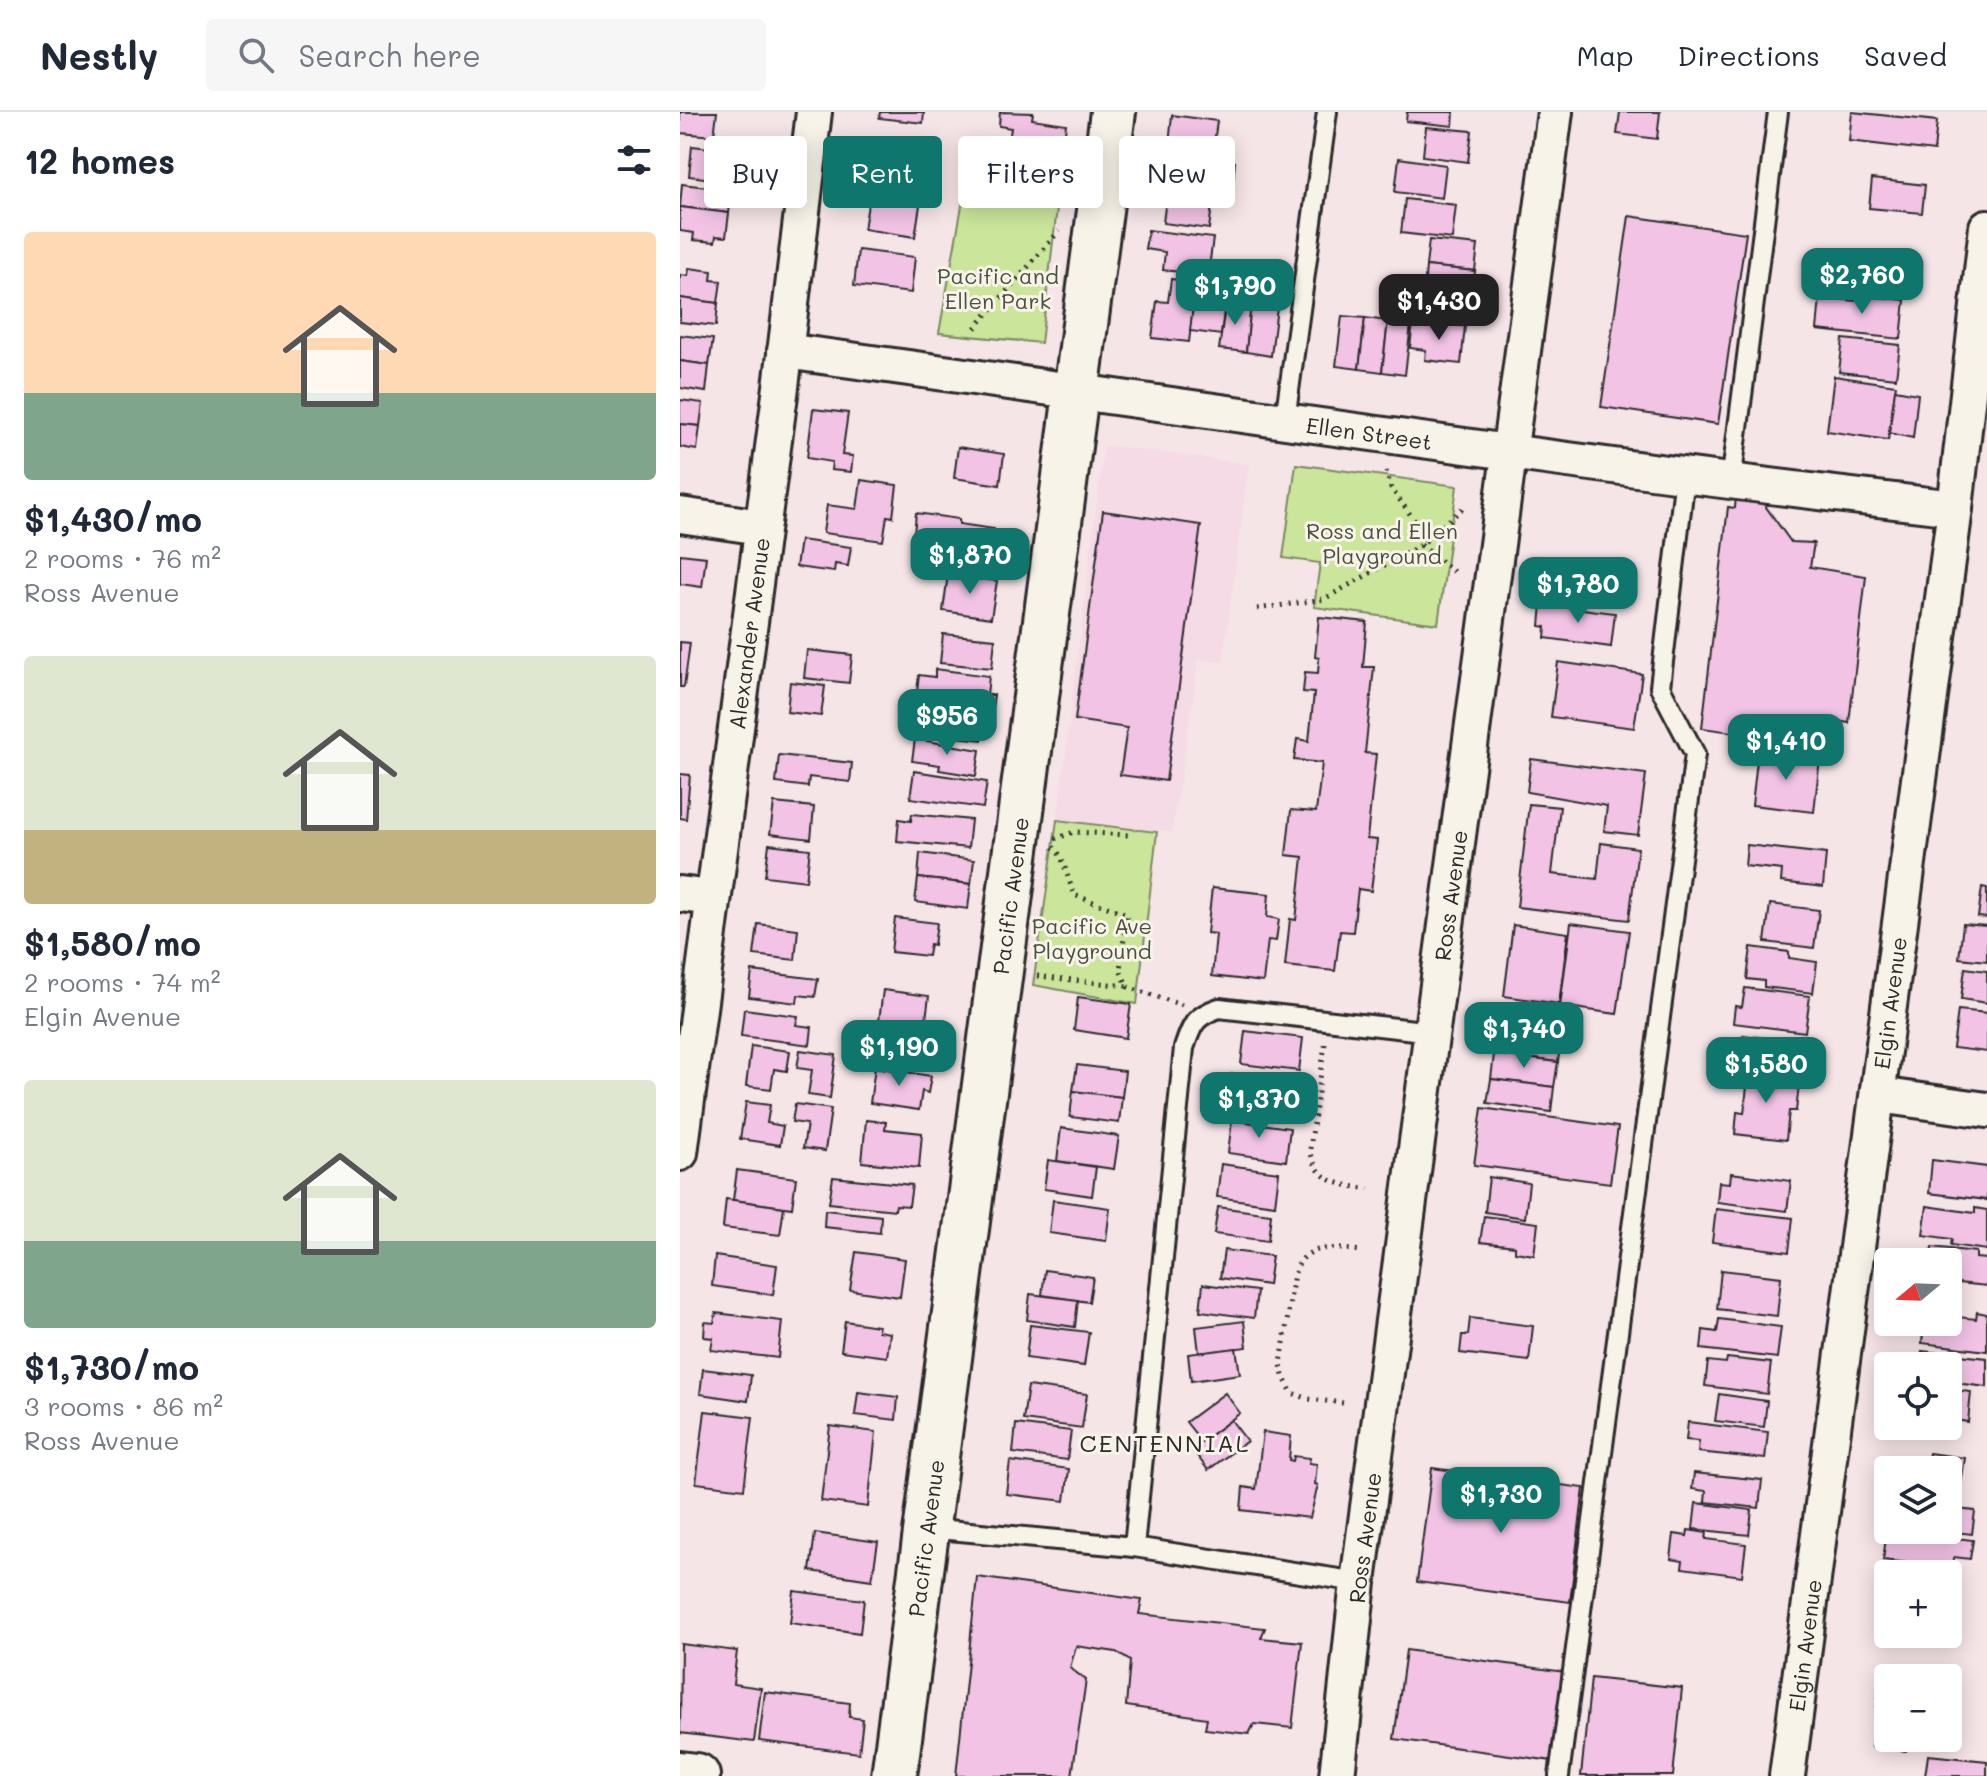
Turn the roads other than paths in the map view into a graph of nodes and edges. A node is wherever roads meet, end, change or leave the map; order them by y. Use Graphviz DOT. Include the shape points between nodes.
graph roads {
  1 [pos="814,112"];
  2 [pos="1113,112"];
  3 [pos="1327,112"];
  4 [pos="1555,112"];
  5 [pos="1778,112"];
  6 [pos="1987,227"];
  7 [pos="1980,342"];
  8 [pos="785,351"];
  9 [pos="1074,392"];
  10 [pos="1285,420"];
  11 [pos="1510,450"];
  12 [pos="1685,476"];
  13 [pos="1731,483"];
  14 [pos="1955,508"];
  15 [pos="680,515"];
  16 [pos="761,527"];
  17 [pos="696,896"];
  18 [pos="1432,1032"];
  19 [pos="1878,1095"];
  20 [pos="1987,1110"];
  21 [pos="680,1153"];
  22 [pos="927,1528"];
  23 [pos="1134,1547"];
  24 [pos="1358,1582"];
  25 [pos="680,1774"];
  26 [pos="697,1776"];
  27 [pos="894,1776"];
  28 [pos="1337,1776"];
  29 [pos="1559,1776"];
  30 [pos="1787,1776"];
  1 -- 8 [label="street, Alexander Avenue"];
  2 -- 9 [label="street, Pacific Avenue"];
  3 -- 10 [label="lane"];
  4 -- 11 [label="street, Ross Avenue"];
  5 -- 13 [label="lane"];
  6 -- 7 [label="street, Elgin Avenue"];
  7 -- 14 [label="street, Elgin Avenue"];
  8 -- 9 [label="street, Ellen Street"];
  8 -- 16 [label="street, Alexander Avenue"];
  9 -- 10 [label="street, Ellen Street"];
  9 -- 22 [label="street, Pacific Avenue"];
  10 -- 11 [label="street, Ellen Street"];
  11 -- 12 [label="street, Ellen Street"];
  11 -- 18 [label="street, Ross Avenue"];
  12 -- 13 [label="street, Ellen Street"];
  12 -- 29 [label="lane" via="1660,687 1695,754"];
  13 -- 14 [label="street, Ellen Street"];
  14 -- 19 [label="street, Elgin Avenue"];
  15 -- 16 [label="street"];
  16 -- 17 [label="street, Alexander Avenue"];
  17 -- 21 [label="street, Alexander Avenue"];
  18 -- 23 [label="lane" via="1219,1008 1201,1014 1190,1030 1184,1048"];
  18 -- 24 [label="street, Ross Avenue"];
  19 -- 20 [label="street"];
  19 -- 30 [label="street, Elgin Avenue"];
  22 -- 23 [label="lane"];
  22 -- 27 [label="street, Pacific Avenue"];
  23 -- 24 [label="lane"];
  24 -- 28 [label="street, Ross Avenue"];
  25 -- 26 [label="street"];
}
